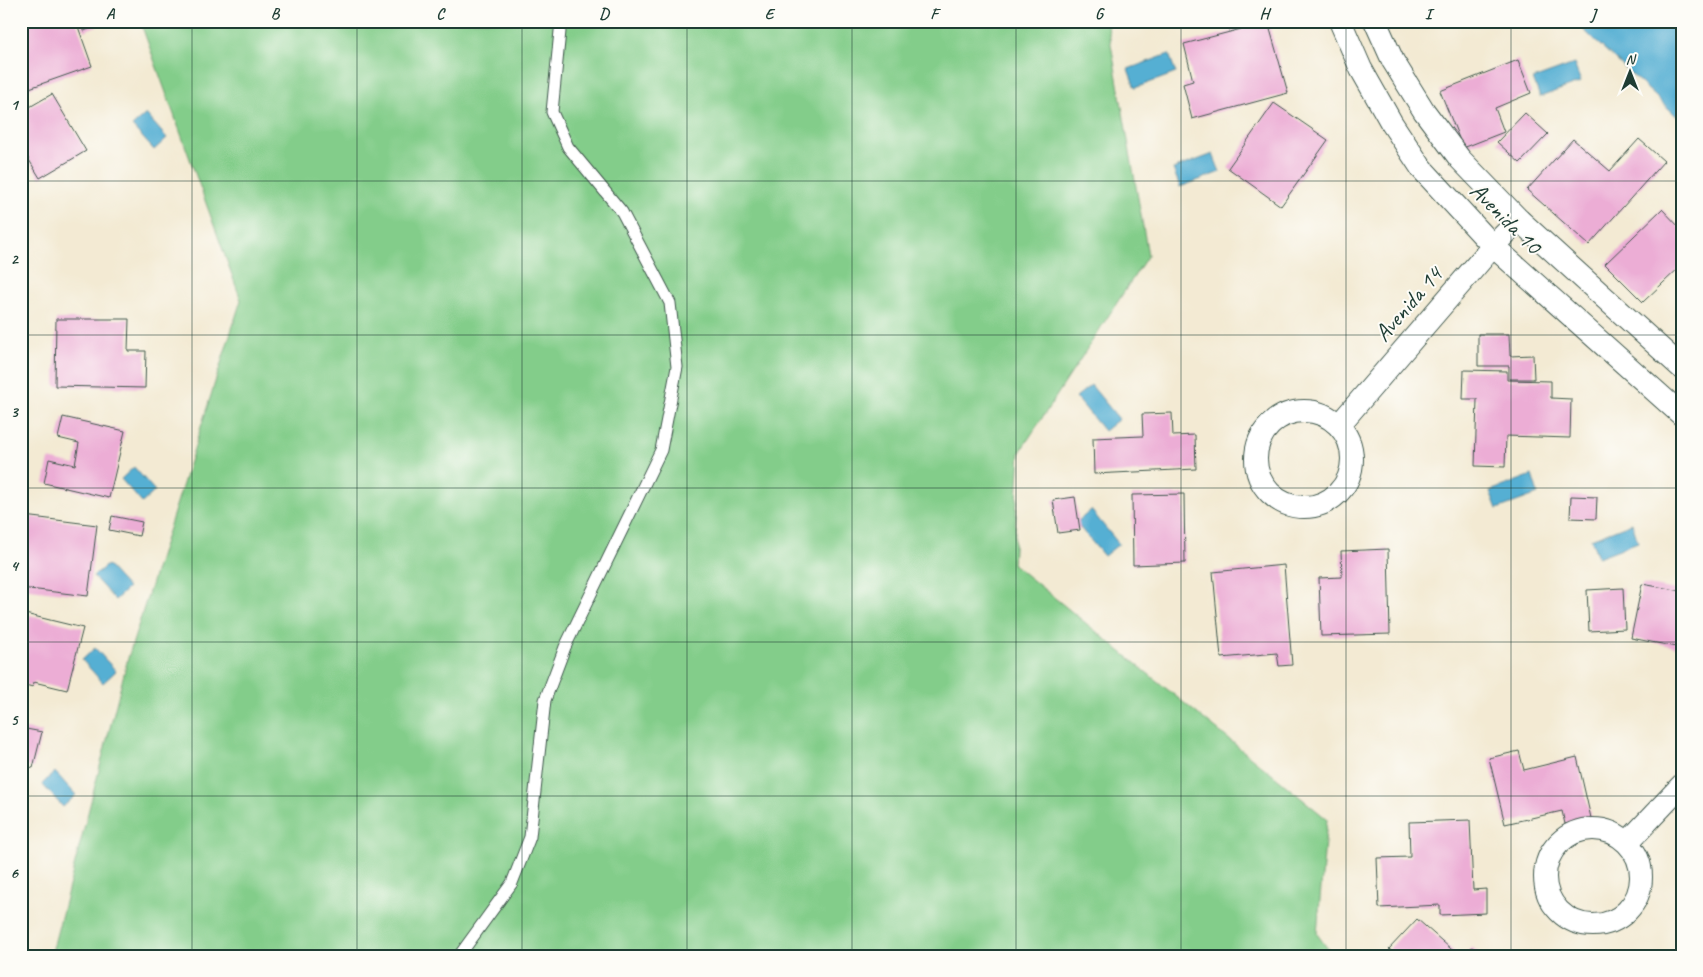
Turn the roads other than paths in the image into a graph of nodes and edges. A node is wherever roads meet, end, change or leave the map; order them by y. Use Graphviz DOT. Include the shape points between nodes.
graph roads {
  1 [pos="561,21"];
  2 [pos="1340,21"];
  3 [pos="1379,29"];
  4 [pos="1353,50"];
  5 [pos="1518,220"];
  6 [pos="1493,246"];
  7 [pos="1682,368"];
  8 [pos="1680,410"];
  9 [pos="1339,425"];
  10 [pos="1682,785"];
  11 [pos="1628,842"];
  12 [pos="459,956"];
  1 -- 12 [label="lane" via="552,112 568,147 622,212 670,304 677,367 661,450 565,647 545,700 530,837 512,883"];
  2 -- 4 [label="street, Avenida 10"];
  3 -- 4 [label="street"];
  3 -- 5 [label="street, Avenida 10" via="1393,61 1424,111 1454,152"];
  4 -- 6 [label="street, Avenida 10" via="1391,122 1422,169"];
  5 -- 6 [label="street, Avenida 14"];
  5 -- 7 [label="street, Avenida 10"];
  6 -- 8 [label="street, Avenida 10"];
  6 -- 9 [label="street, Avenida 14"];
  9 -- 9 [label="street" via="1318,412 1301,411 1292,411 1270,424 1257,445 1256,470 1269,492 1291,506 1316,506 1338,494 1351,472 1352,447"];
  10 -- 11 [label="street"];
  11 -- 11 [label="street" via="1642,867 1639,894 1623,916 1596,926 1570,920 1550,900 1544,873 1554,847 1576,831 1604,829"];
}
